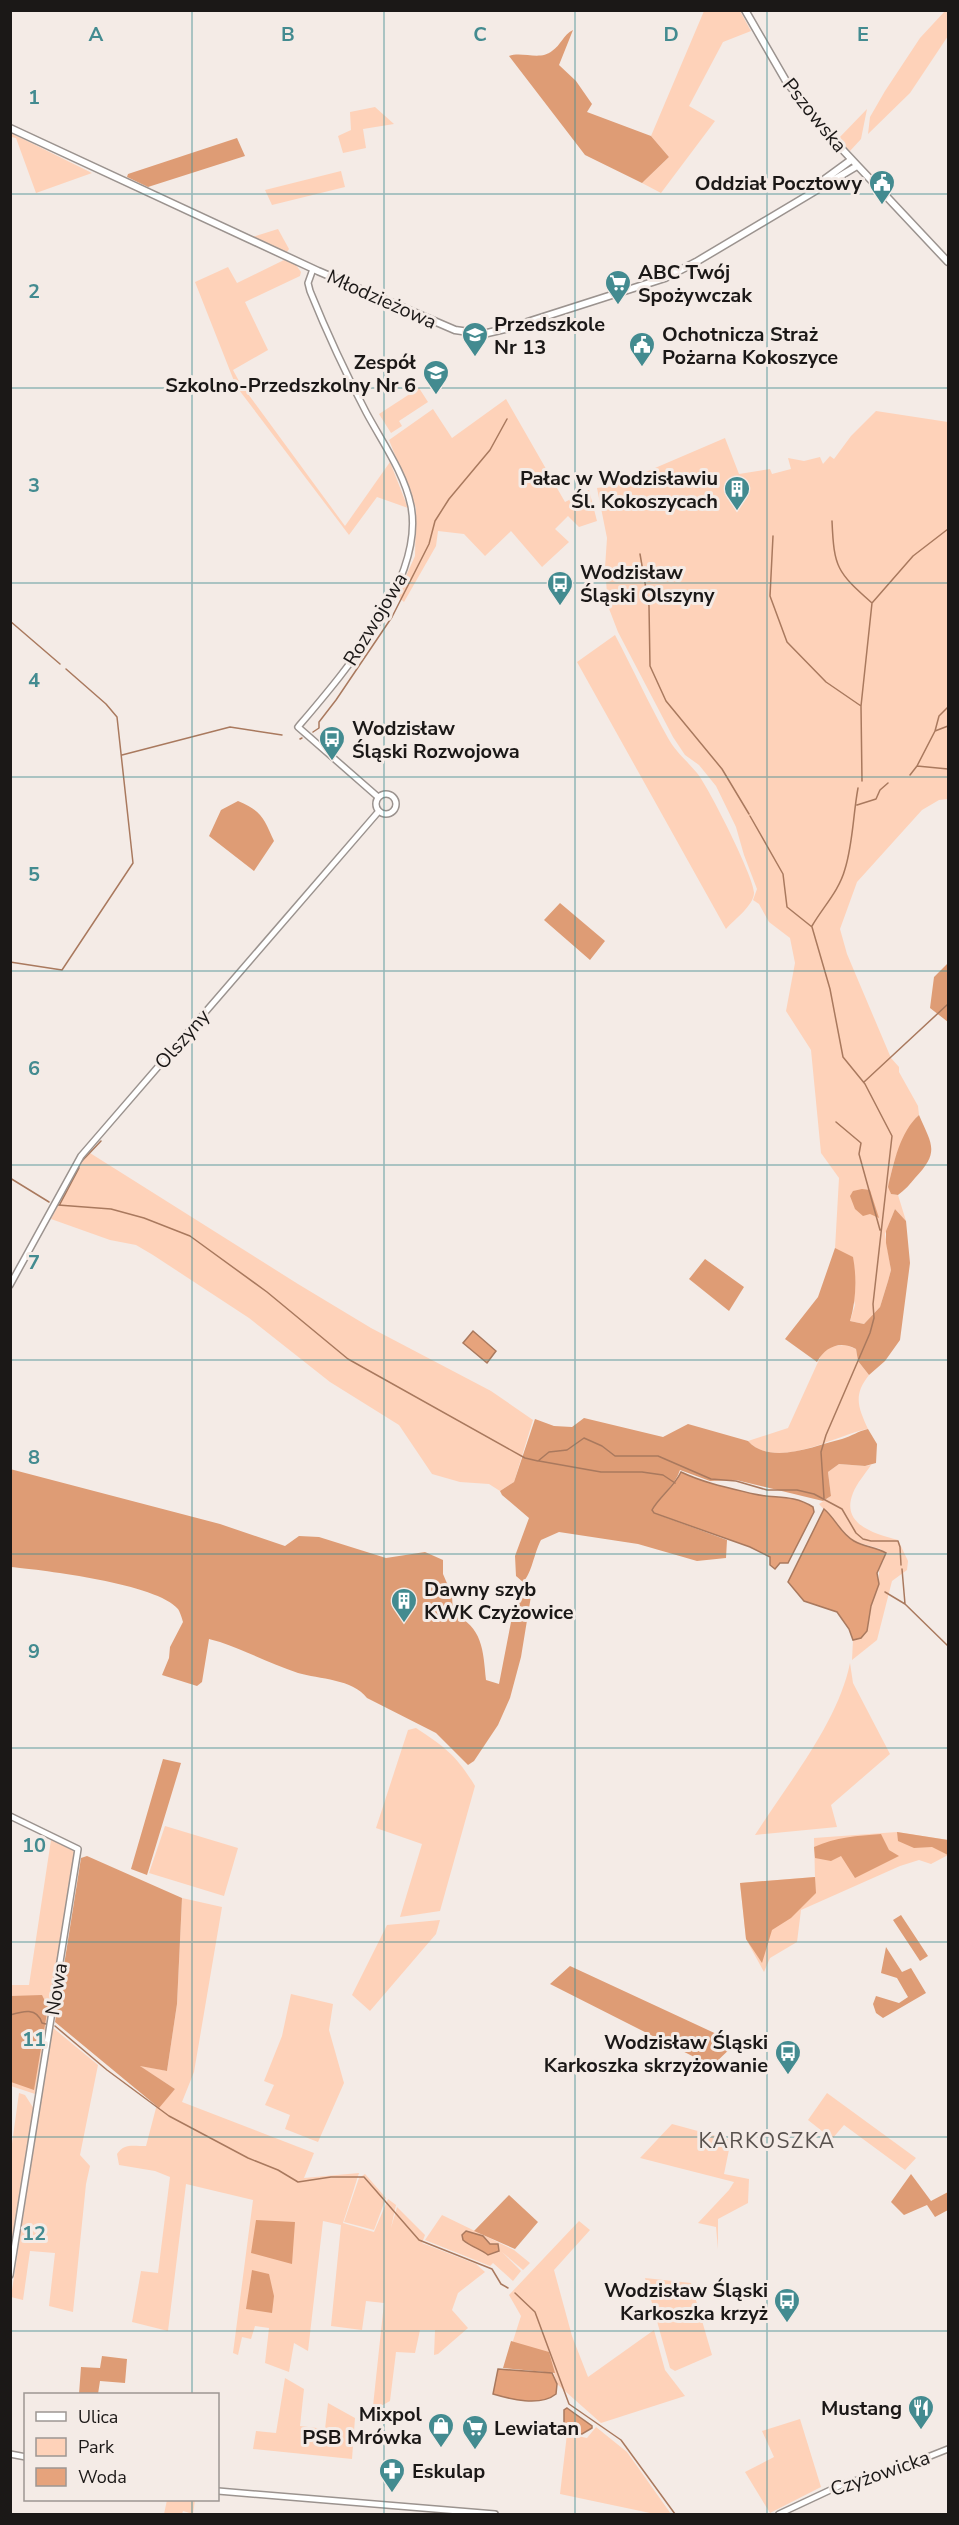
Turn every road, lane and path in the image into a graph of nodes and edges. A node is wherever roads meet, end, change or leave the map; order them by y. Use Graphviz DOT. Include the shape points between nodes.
graph roads {
  1 [pos="745,10"];
  2 [pos="10,128"];
  3 [pos="851,160"];
  4 [pos="857,166"];
  5 [pos="823,184"];
  6 [pos="948,262"];
  7 [pos="313,269"];
  8 [pos="378,797"];
  9 [pos="379,811"];
  10 [pos="10,1285"];
  11 [pos="10,1816"];
  12 [pos="10,2275"];
  13 [pos="948,2449"];
  14 [pos="219,2491"];
  15 [pos="495,2514"];
  16 [pos="779,2514"];
  1 -- 3 [label="main road, Pszowska" via="786,81"];
  2 -- 7 [label="main road, Młodzieżowa"];
  3 -- 4 [label="main road, Pszowska"];
  3 -- 5 [label="main road, Młodzieżowa"];
  4 -- 5 [label="main road, Młodzieżowa"];
  4 -- 6 [label="main road, Pszowska"];
  5 -- 7 [label="main road, Młodzieżowa" via="665,278 490,333 455,330"];
  7 -- 8 [label="street, Rozwojowa" via="308,283 310,291 339,359 404,483 413,533 405,571 379,619 338,679 298,727"];
  8 -- 9 [label="street"];
  8 -- 9 [label="street" via="390,795 396,803 391,812"];
  9 -- 10 [label="street, Olszyny" via="81,1156"];
  11 -- 12 [label="street, Nowa" via="78,1848"];
  13 -- 16 [label="street, Czyżowicka" via="841,2485"];
  14 -- 15 [label="street"];
}
